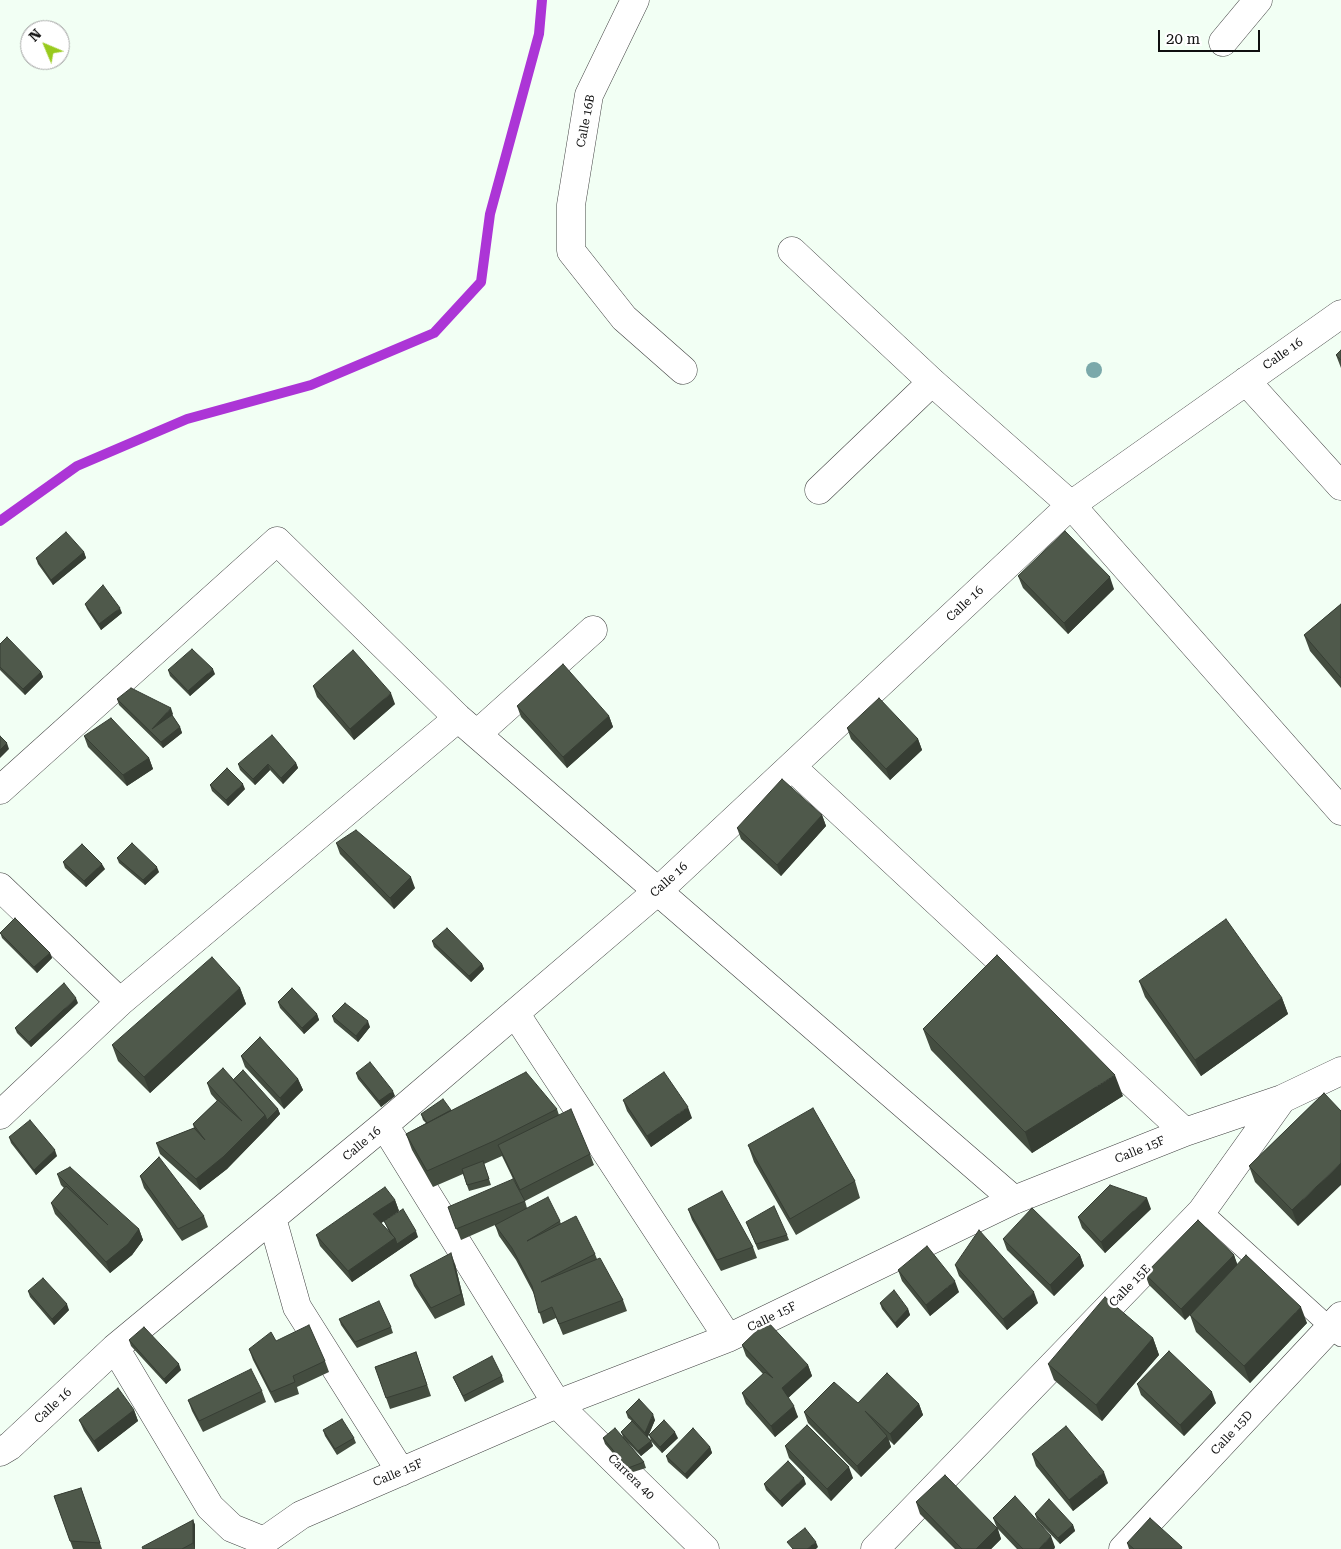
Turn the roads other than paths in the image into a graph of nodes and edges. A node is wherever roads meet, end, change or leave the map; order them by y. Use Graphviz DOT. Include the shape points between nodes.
graph roads {
  1 [pos="634,0"];
  2 [pos="1258,0"];
  3 [pos="1223,42"];
  4 [pos="792,251"];
  5 [pos="1341,314"];
  6 [pos="683,370"];
  7 [pos="1246,380"];
  8 [pos="932,382"];
  9 [pos="1341,486"];
  10 [pos="819,490"];
  11 [pos="1071,505"];
  12 [pos="593,630"];
  13 [pos="468,726"];
  14 [pos="792,766"];
  15 [pos="0,790"];
  16 [pos="1341,812"];
  17 [pos="0,887"];
  18 [pos="659,890"];
  19 [pos="120,1002"];
  20 [pos="515,1013"];
  21 [pos="1341,1071"];
  22 [pos="1282,1099"];
  23 [pos="0,1115"];
  24 [pos="384,1125"];
  25 [pos="1185,1132"];
  26 [pos="1014,1200"];
  27 [pos="1202,1211"];
  28 [pos="272,1218"];
  29 [pos="1337,1327"];
  30 [pos="728,1338"];
  31 [pos="115,1348"];
  32 [pos="557,1404"];
  33 [pos="0,1452"];
  34 [pos="401,1472"];
  35 [pos="262,1545"];
  36 [pos="705,1549"];
  37 [pos="875,1549"];
  38 [pos="1123,1549"];
  1 -- 6 [label="street, Calle 16B" via="590,95 571,205 570,251 624,318"];
  2 -- 3 [label="street"];
  4 -- 8 [label="street"];
  5 -- 7 [label="street, Calle 16"];
  7 -- 9 [label="street"];
  7 -- 11 [label="street, Calle 16"];
  8 -- 10 [label="street"];
  8 -- 11 [label="street"];
  11 -- 14 [label="street, Calle 16"];
  11 -- 16 [label="street"];
  12 -- 13 [label="street"];
  13 -- 15 [label="street" via="277,541"];
  13 -- 18 [label="street"];
  13 -- 19 [label="street"];
  14 -- 18 [label="street, Calle 16"];
  14 -- 25 [label="street"];
  17 -- 19 [label="street"];
  18 -- 20 [label="street, Calle 16"];
  18 -- 26 [label="street"];
  19 -- 23 [label="street"];
  20 -- 24 [label="street, Calle 16"];
  20 -- 30 [label="street"];
  21 -- 22 [label="street, Calle 15E"];
  22 -- 25 [label="street, Calle 15F"];
  22 -- 27 [label="street, Calle 15E"];
  24 -- 28 [label="street, Calle 16"];
  24 -- 32 [label="street, Carrera 40"];
  25 -- 26 [label="street, Calle 15F"];
  26 -- 30 [label="street, Calle 15F"];
  27 -- 29 [label="lane"];
  27 -- 37 [label="street, Calle 15E"];
  28 -- 31 [label="street, Calle 16"];
  28 -- 34 [label="street" via="297,1307"];
  29 -- 38 [label="street, Calle 15D"];
  30 -- 32 [label="street, Calle 15F"];
  31 -- 33 [label="street, Calle 16"];
  31 -- 35 [label="street" via="210,1507 232,1528"];
  32 -- 34 [label="street, Calle 15F"];
  32 -- 36 [label="street, Carrera 40"];
  34 -- 35 [label="street, Calle 15F" via="301,1515"];
}
